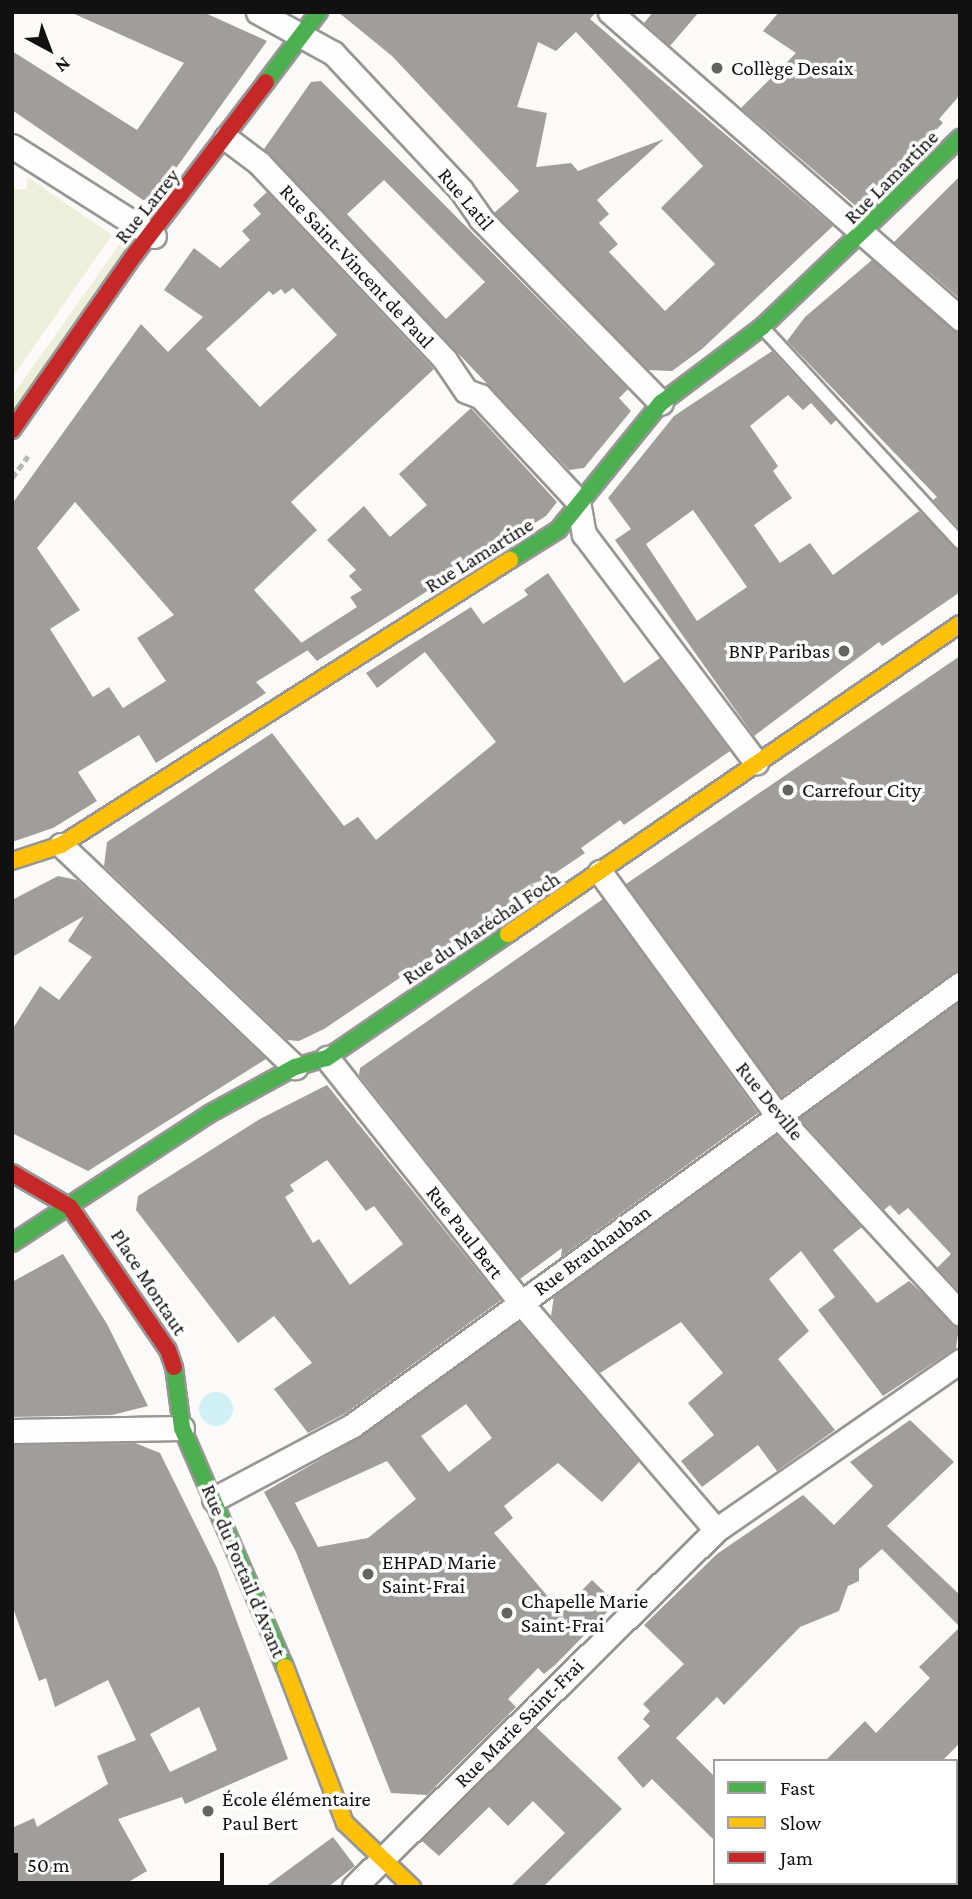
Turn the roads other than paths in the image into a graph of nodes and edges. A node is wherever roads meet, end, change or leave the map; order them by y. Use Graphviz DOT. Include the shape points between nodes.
graph roads {
  1 [pos="258,12"];
  2 [pos="319,12"];
  3 [pos="610,12"];
  4 [pos="304,33"];
  5 [pos="226,138"];
  6 [pos="960,138"];
  7 [pos="12,146"];
  8 [pos="864,234"];
  9 [pos="154,236"];
  10 [pos="960,318"];
  11 [pos="762,327"];
  12 [pos="661,402"];
  13 [pos="12,429"];
  14 [pos="578,501"];
  15 [pos="960,542"];
  16 [pos="960,624"];
  17 [pos="756,762"];
  18 [pos="61,845"];
  19 [pos="12,861"];
  20 [pos="600,873"];
  21 [pos="960,984"];
  22 [pos="327,1058"];
  23 [pos="295,1067"];
  24 [pos="777,1115"];
  25 [pos="12,1173"];
  26 [pos="70,1207"];
  27 [pos="12,1243"];
  28 [pos="521,1303"];
  29 [pos="960,1313"];
  30 [pos="960,1361"];
  31 [pos="182,1428"];
  32 [pos="12,1432"];
  33 [pos="214,1499"];
  34 [pos="716,1530"];
  35 [pos="384,1860"];
  36 [pos="354,1887"];
  37 [pos="412,1887"];
  1 -- 4 [label="street, Rue Latil"];
  2 -- 4 [label="street, Rue Larrey"];
  3 -- 8 [label="street"];
  4 -- 5 [label="street, Rue Larrey"];
  4 -- 12 [label="street, Rue Latil" via="333,53 489,228"];
  5 -- 9 [label="street, Rue Larrey"];
  5 -- 14 [label="street, Rue Saint-Vincent de Paul" via="259,163 445,360 466,391 480,396"];
  6 -- 8 [label="street, Rue Lamartine"];
  7 -- 9 [label="street"];
  8 -- 10 [label="street"];
  8 -- 11 [label="street, Rue Lamartine"];
  9 -- 13 [label="street, Rue Larrey" via="135,254"];
  11 -- 12 [label="street, Rue Lamartine"];
  11 -- 15 [label="lane"];
  12 -- 14 [label="street, Rue Lamartine"];
  14 -- 17 [label="street" via="584,534"];
  14 -- 18 [label="street, Rue Lamartine" via="558,530"];
  16 -- 17 [label="street, Rue du Maréchal Foch"];
  17 -- 20 [label="street, Rue du Maréchal Foch"];
  18 -- 19 [label="street, Rue Lamartine"];
  18 -- 23 [label="street"];
  20 -- 22 [label="street, Rue du Maréchal Foch"];
  20 -- 24 [label="street, Rue Deville"];
  21 -- 24 [label="street, Rue Brauhauban"];
  22 -- 23 [label="street, Rue du Maréchal Foch"];
  22 -- 28 [label="street, Rue Paul Bert"];
  23 -- 26 [label="street, Rue du Maréchal Foch" via="209,1114"];
  24 -- 28 [label="street, Rue Brauhauban"];
  24 -- 29 [label="street, Rue Deville"];
  25 -- 26 [label="street"];
  26 -- 27 [label="street, Rue du Maréchal Foch"];
  26 -- 31 [label="street, Place Montaut" via="169,1350 180,1382"];
  28 -- 33 [label="street, Rue Brauhauban" via="353,1425"];
  28 -- 34 [label="street, Rue Paul Bert"];
  30 -- 34 [label="street, Rue Marie Saint-Frai"];
  31 -- 32 [label="street"];
  31 -- 33 [label="street, Rue du Portail d'Avant"];
  33 -- 35 [label="street, Rue du Portail d'Avant" via="282,1657 333,1802 345,1823"];
  34 -- 35 [label="street, Rue Marie Saint-Frai"];
  35 -- 36 [label="street, Rue Marie Saint-Frai"];
  35 -- 37 [label="street, Rue du Portail d'Avant"];
}
